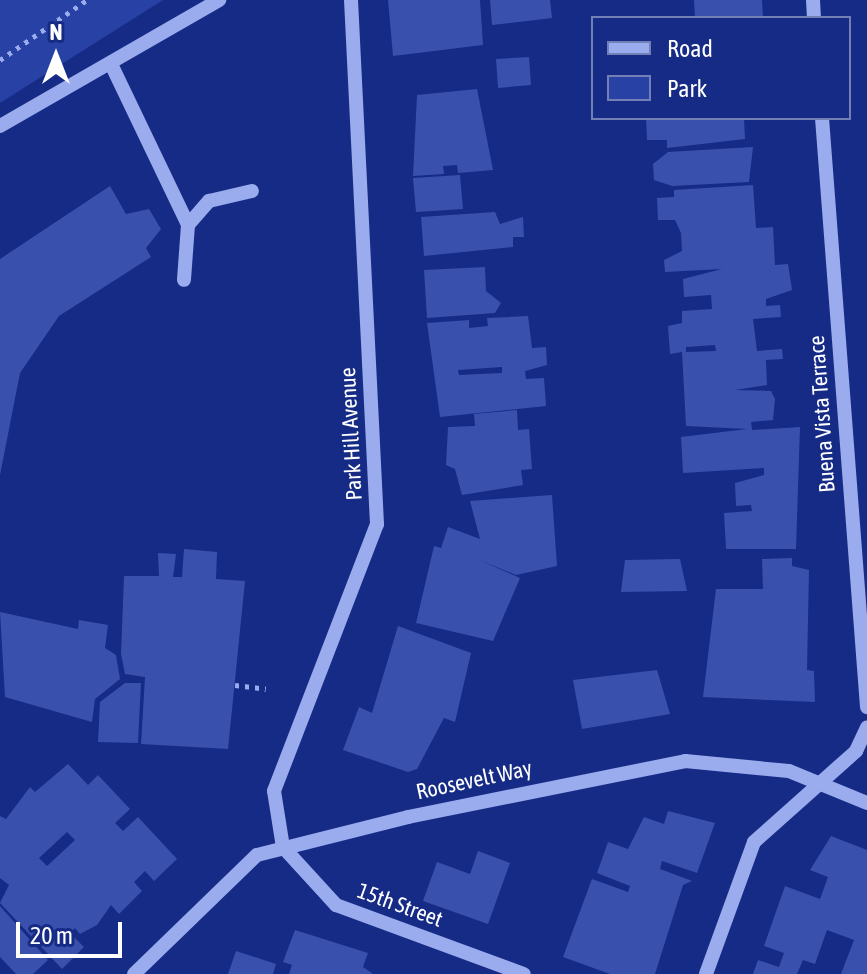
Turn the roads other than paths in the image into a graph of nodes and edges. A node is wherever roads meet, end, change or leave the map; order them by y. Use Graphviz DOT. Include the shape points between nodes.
graph roads {
  1 [pos="219,0"];
  2 [pos="351,0"];
  3 [pos="111,64"];
  4 [pos="822,120"];
  5 [pos="0,126"];
  6 [pos="252,191"];
  7 [pos="188,225"];
  8 [pos="184,280"];
  9 [pos="867,516"];
  10 [pos="851,517"];
  11 [pos="867,707"];
  12 [pos="867,727"];
  13 [pos="819,784"];
  14 [pos="867,803"];
  15 [pos="283,847"];
  16 [pos="134,974"];
  17 [pos="524,974"];
  18 [pos="706,974"];
  1 -- 3 [label="street"];
  2 -- 15 [label="street, Park Hill Avenue" via="377,524 274,791"];
  3 -- 5 [label="street"];
  3 -- 7 [label="street"];
  4 -- 10 [label="street, Buena Vista Terrace"];
  6 -- 7 [label="street" via="209,201"];
  7 -- 8 [label="street"];
  9 -- 10 [label="street"];
  10 -- 11 [label="street, Buena Vista Terrace"];
  12 -- 13 [label="street" via="856,751"];
  13 -- 14 [label="street, Roosevelt Way"];
  13 -- 15 [label="street, Roosevelt Way" via="748,762 685,761"];
  13 -- 18 [label="street" via="754,842"];
  15 -- 16 [label="street, Roosevelt Way" via="231,875"];
  15 -- 17 [label="street, 15th Street" via="336,905"];
}
